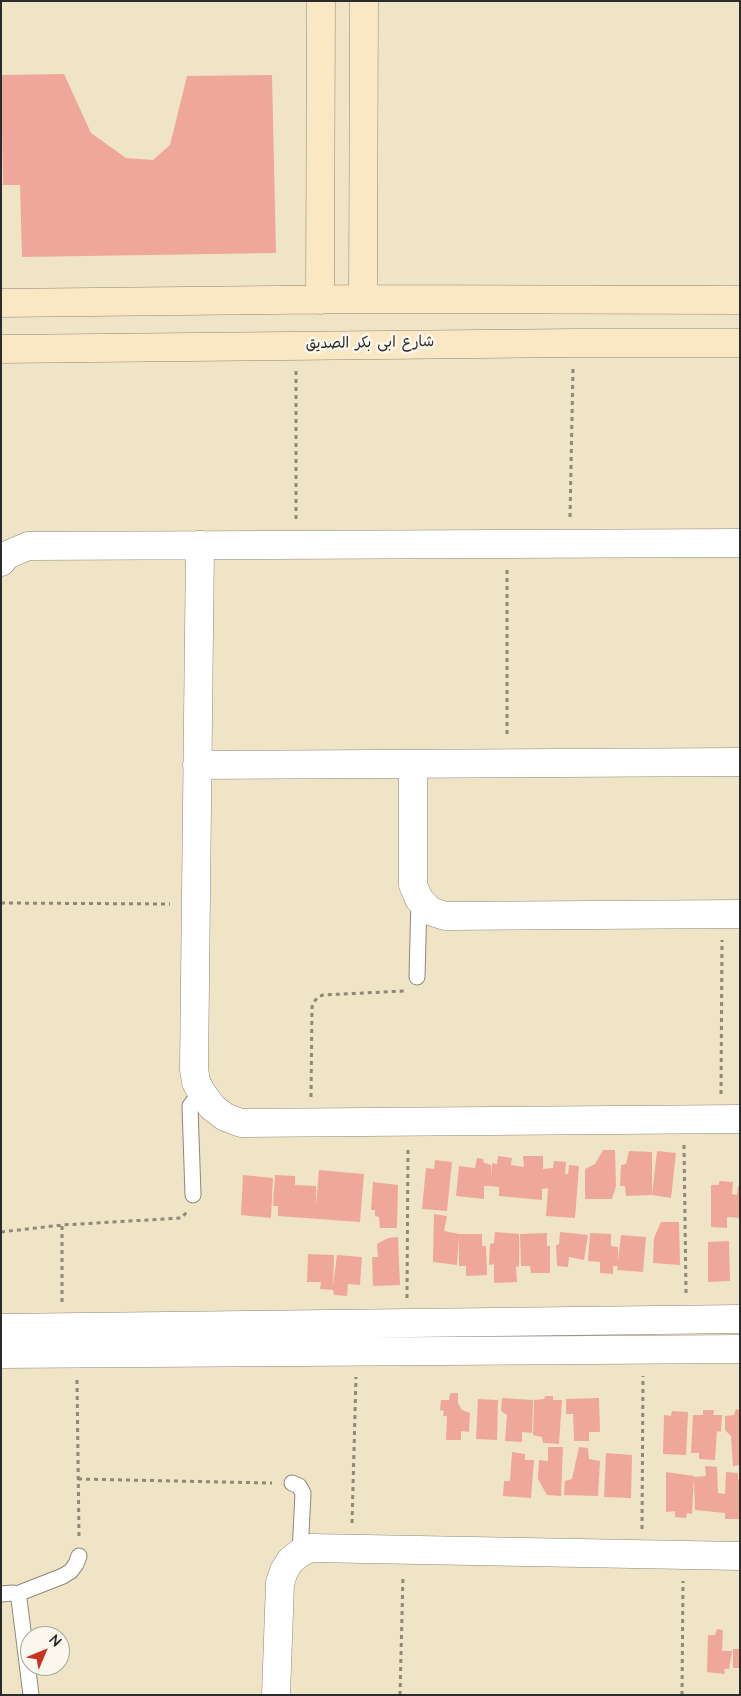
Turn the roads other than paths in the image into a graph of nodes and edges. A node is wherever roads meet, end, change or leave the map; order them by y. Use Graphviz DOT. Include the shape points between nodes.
graph roads {
  1 [pos="321,1"];
  2 [pos="364,1"];
  3 [pos="320,300"];
  4 [pos="363,300"];
  5 [pos="740,300"];
  6 [pos="1,302"];
  7 [pos="740,343"];
  8 [pos="1,349"];
  9 [pos="740,543"];
  10 [pos="200,545"];
  11 [pos="3,558"];
  12 [pos="740,762"];
  13 [pos="412,764"];
  14 [pos="197,765"];
  15 [pos="418,900"];
  16 [pos="731,915"];
  17 [pos="417,977"];
  18 [pos="202,1093"];
  19 [pos="730,1119"];
  20 [pos="193,1196"];
  21 [pos="740,1319"];
  22 [pos="1,1328"];
  23 [pos="740,1350"];
  24 [pos="1,1354"];
  25 [pos="292,1483"];
  26 [pos="300,1553"];
  27 [pos="79,1556"];
  28 [pos="740,1556"];
  29 [pos="9,1594"];
  30 [pos="31,1695"];
  31 [pos="276,1695"];
  1 -- 3 [label="main road"];
  2 -- 4 [label="main road"];
  3 -- 4 [label="main road"];
  3 -- 6 [label="main road"];
  4 -- 5 [label="main road"];
  7 -- 8 [label="main road, شارع ابى بكر الصديق"];
  9 -- 10 [label="street"];
  10 -- 11 [label="street" via="28,546"];
  10 -- 14 [label="street"];
  12 -- 13 [label="street"];
  13 -- 14 [label="street"];
  13 -- 15 [label="street" via="413,885"];
  14 -- 18 [label="street" via="194,1069"];
  15 -- 16 [label="street" via="430,911 445,916"];
  15 -- 17 [label="lane"];
  18 -- 19 [label="street" via="225,1117 241,1123"];
  18 -- 20 [label="lane" via="190,1106"];
  21 -- 22 [label="street"];
  23 -- 24 [label="street"];
  25 -- 26 [label="lane" via="303,1493"];
  26 -- 28 [label="street" via="311,1548 351,1548"];
  26 -- 31 [label="street" via="290,1561 280,1583"];
  27 -- 29 [label="lane" via="71,1571"];
  29 -- 30 [label="lane" via="20,1599"];
}
